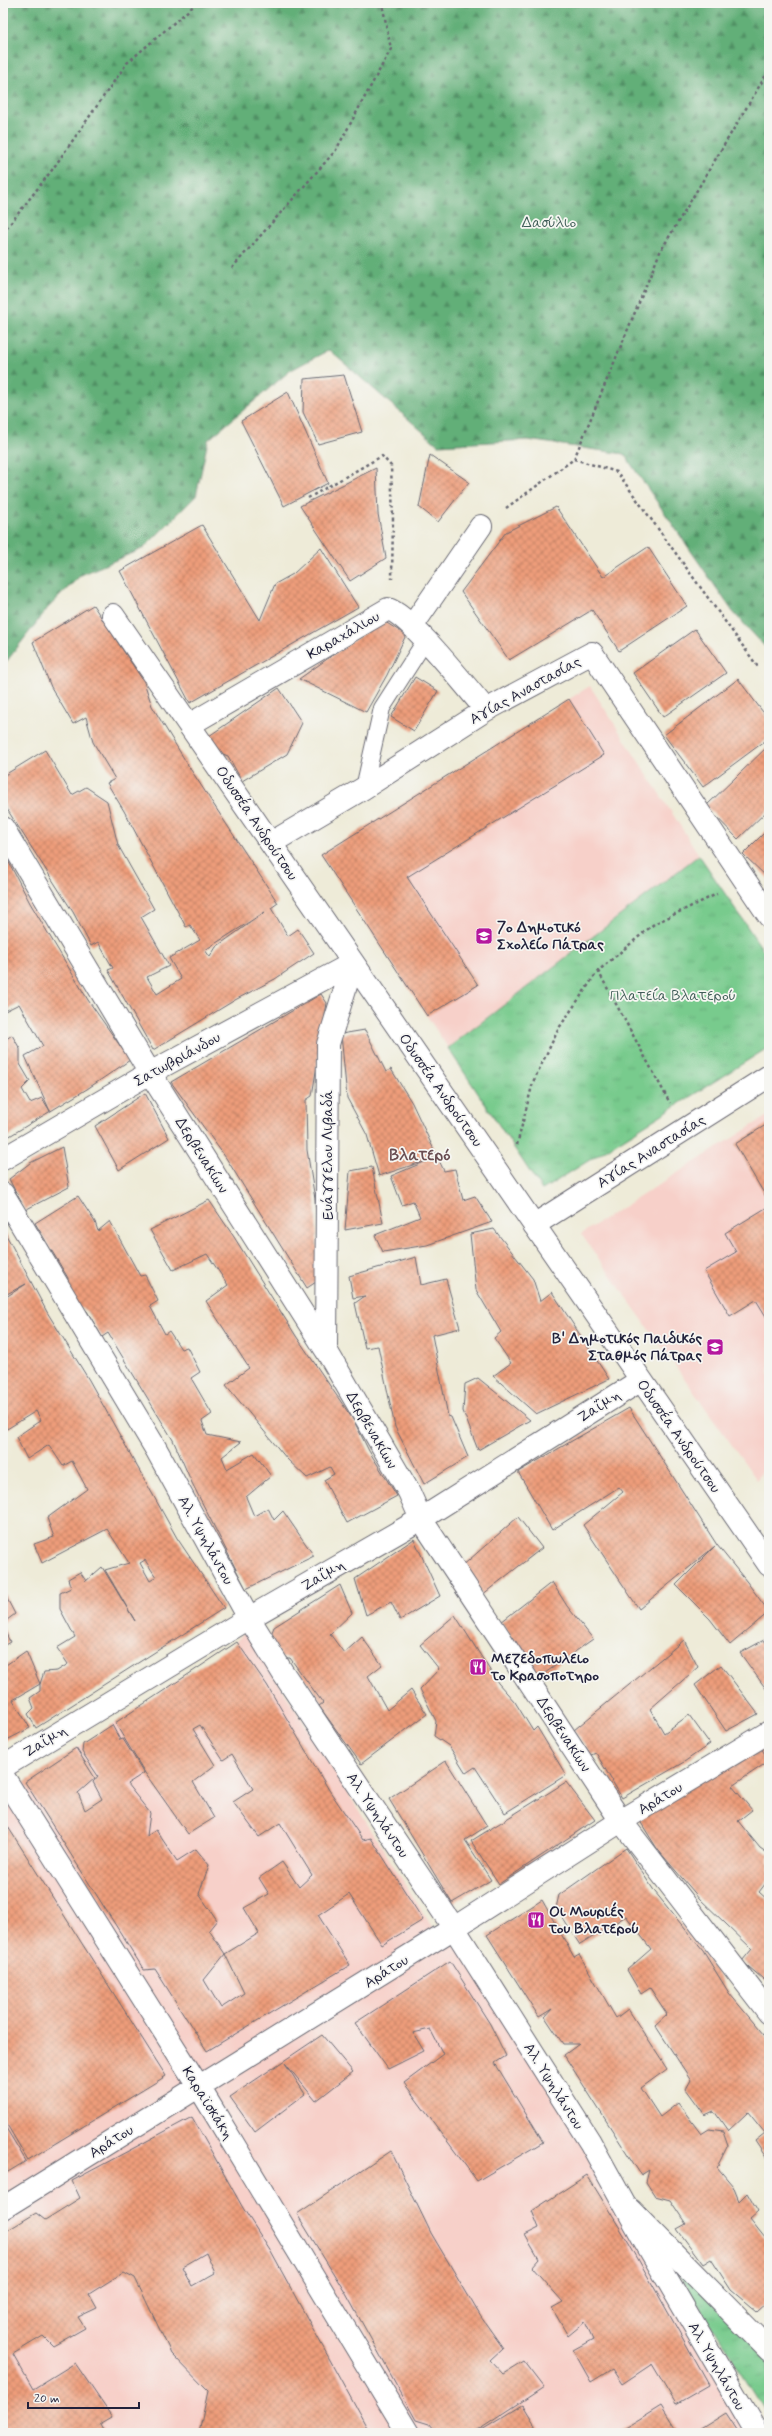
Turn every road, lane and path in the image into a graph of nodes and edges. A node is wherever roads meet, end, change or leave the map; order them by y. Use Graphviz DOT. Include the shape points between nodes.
graph roads {
  1 [pos="197,3"];
  2 [pos="382,3"];
  3 [pos="769,70"];
  4 [pos="3,233"];
  5 [pos="232,268"];
  6 [pos="574,459"];
  7 [pos="308,498"];
  8 [pos="481,526"];
  9 [pos="388,609"];
  10 [pos="113,615"];
  11 [pos="419,633"];
  12 [pos="758,667"];
  13 [pos="486,710"];
  14 [pos="189,725"];
  15 [pos="364,788"];
  16 [pos="3,828"];
  17 [pos="271,843"];
  18 [pos="746,882"];
  19 [pos="769,916"];
  20 [pos="353,963"];
  21 [pos="598,971"];
  22 [pos="150,1073"];
  23 [pos="769,1076"];
  24 [pos="685,1130"];
  25 [pos="3,1159"];
  26 [pos="507,1186"];
  27 [pos="3,1194"];
  28 [pos="534,1225"];
  29 [pos="326,1350"];
  30 [pos="641,1380"];
  31 [pos="421,1519"];
  32 [pos="769,1565"];
  33 [pos="249,1618"];
  34 [pos="769,1732"];
  35 [pos="3,1767"];
  36 [pos="3,1776"];
  37 [pos="621,1821"];
  38 [pos="454,1928"];
  39 [pos="769,2013"];
  40 [pos="199,2087"];
  41 [pos="623,2202"];
  42 [pos="3,2208"];
  43 [pos="769,2350"];
  44 [pos="408,2433"];
  45 [pos="756,2433"];
  1 -- 4 [label="path" via="127,63 52,170"];
  2 -- 5 [label="path" via="391,49 336,150"];
  3 -- 6 [label="path" via="660,252"];
  6 -- 8 [label="path"];
  6 -- 12 [label="path" via="617,472"];
  7 -- 9 [label="path" via="382,456 391,466 393,577"];
  8 -- 11 [label="street"];
  9 -- 11 [label="street, Καραχάλιου" via="396,611"];
  9 -- 14 [label="street, Καραχάλιου"];
  10 -- 14 [label="street, Οδυσσέα Ανδρούτσου"];
  11 -- 13 [label="street, Καραχάλιου"];
  11 -- 15 [label="lane" via="382,708"];
  13 -- 15 [label="street, Αγίας Αναστασίας"];
  13 -- 18 [label="street, Αγίας Αναστασίας" via="592,653"];
  14 -- 17 [label="street, Οδυσσέα Ανδρούτσου"];
  15 -- 17 [label="street, Αγίας Αναστασίας"];
  16 -- 22 [label="street, Δερβενακίων"];
  17 -- 20 [label="street, Οδυσσέα Ανδρούτσου"];
  18 -- 19 [label="street, Αγίας Αναστασίας"];
  18 -- 21 [label="path" via="654,924"];
  20 -- 22 [label="street, Σατωβριάνδου"];
  20 -- 26 [label="street, Οδυσσέα Ανδρούτσου"];
  20 -- 29 [label="street, Ευάγγελου Λιβαδά" via="328,1044"];
  21 -- 24 [label="path"];
  21 -- 26 [label="path" via="559,1028 533,1082"];
  22 -- 25 [label="street, Σατωβριάνδου"];
  22 -- 29 [label="street, Δερβενακίων"];
  23 -- 24 [label="street, Αγίας Αναστασίας"];
  24 -- 28 [label="street, Αγίας Αναστασίας"];
  26 -- 28 [label="street, Οδυσσέα Ανδρούτσου"];
  27 -- 33 [label="street, Αλ. Υψηλάντου" via="156,1450"];
  28 -- 30 [label="street, Οδυσσέα Ανδρούτσου"];
  29 -- 31 [label="street, Δερβενακίων" via="409,1492"];
  30 -- 31 [label="street, Ζαΐμη"];
  30 -- 32 [label="street, Οδυσσέα Ανδρούτσου"];
  31 -- 33 [label="street, Ζαΐμη"];
  31 -- 37 [label="street, Δερβενακίων"];
  33 -- 35 [label="street, Ζαΐμη"];
  33 -- 38 [label="street, Αλ. Υψηλάντου" via="283,1674"];
  34 -- 37 [label="street, Αράτου"];
  36 -- 40 [label="street, Καραϊσκάκη"];
  37 -- 38 [label="street, Αράτου"];
  37 -- 39 [label="street, Δερβενακίων"];
  38 -- 40 [label="street, Αράτου"];
  38 -- 41 [label="street, Αλ. Υψηλάντου" via="590,2142"];
  40 -- 42 [label="street, Αράτου"];
  40 -- 44 [label="street, Καραϊσκάκη"];
  41 -- 43 [label="street"];
  41 -- 45 [label="street, Αλ. Υψηλάντου"];
}
